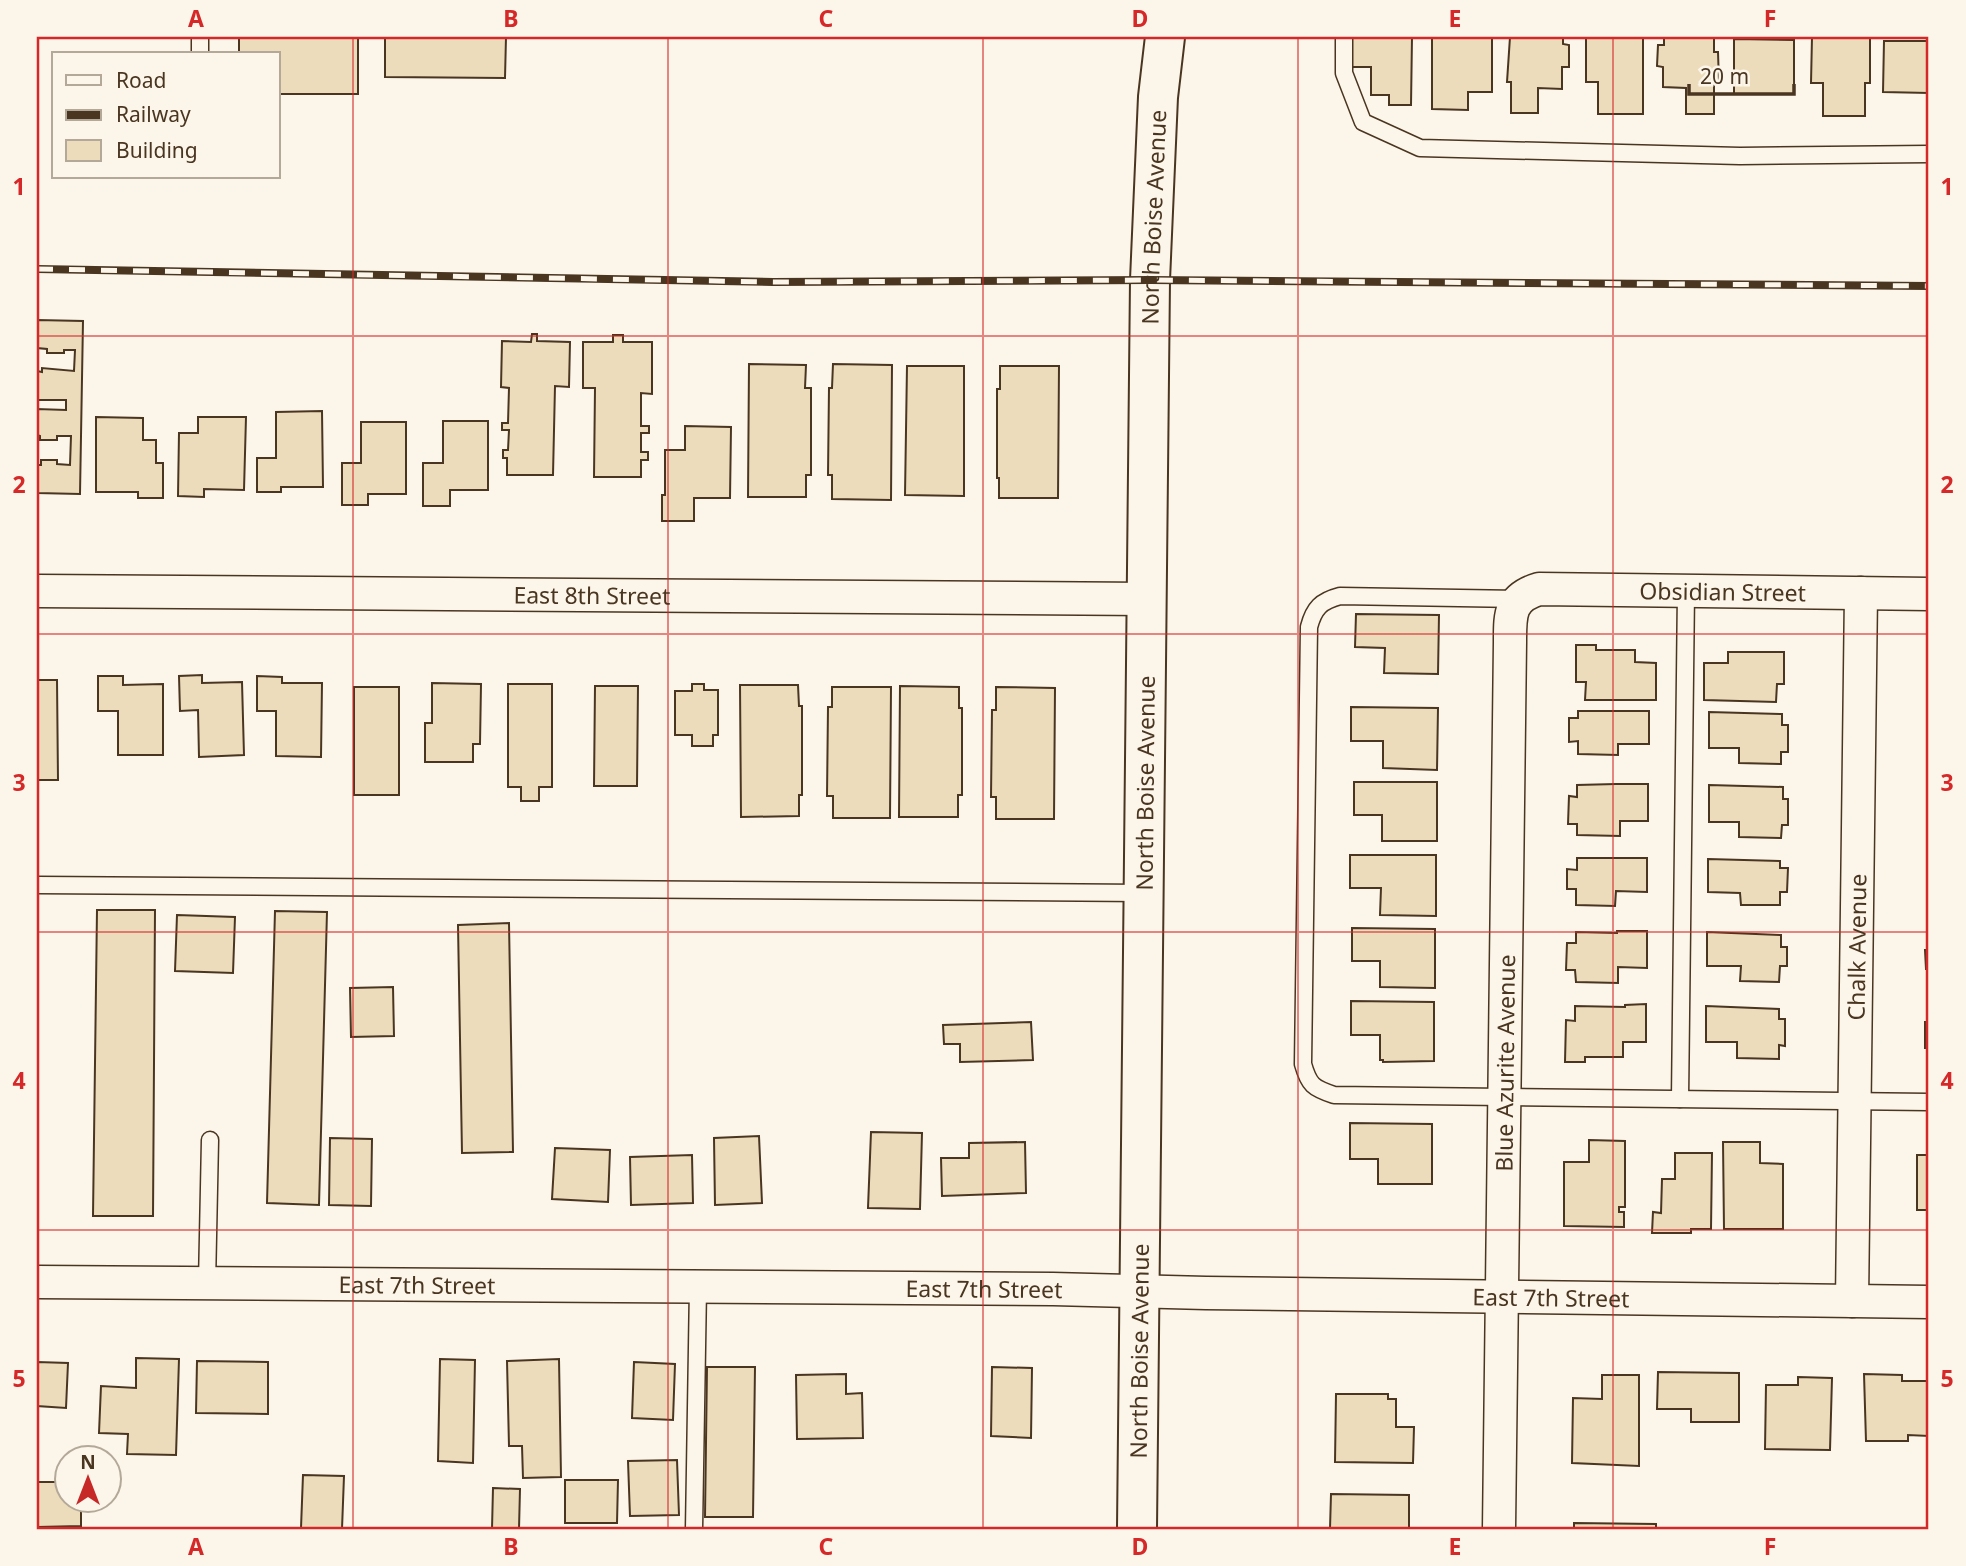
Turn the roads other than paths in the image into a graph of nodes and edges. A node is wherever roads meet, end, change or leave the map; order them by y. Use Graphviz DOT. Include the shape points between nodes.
graph roads {
  1 [pos="1165,37"];
  2 [pos="1344,37"];
  3 [pos="1929,155"];
  4 [pos="1686,590"];
  5 [pos="37,591"];
  6 [pos="1861,593"];
  7 [pos="1929,594"];
  8 [pos="1148,599"];
  9 [pos="1519,599"];
  10 [pos="37,885"];
  11 [pos="1144,893"];
  12 [pos="1504,1097"];
  13 [pos="1680,1099"];
  14 [pos="1854,1101"];
  15 [pos="1929,1102"];
  16 [pos="210,1140"];
  17 [pos="37,1282"];
  18 [pos="207,1284"];
  19 [pos="698,1287"];
  20 [pos="1139,1292"];
  21 [pos="1502,1297"];
  22 [pos="1852,1301"];
  23 [pos="1929,1302"];
  24 [pos="694,1529"];
  25 [pos="1137,1529"];
  26 [pos="1499,1529"];
  1 -- 8 [label="street, North Boise Avenue" via="1150,280"];
  2 -- 3 [label="lane" via="1344,73 1363,121 1419,148 1740,156"];
  4 -- 6 [label="street, Obsidian Street"];
  4 -- 9 [label="street, Obsidian Street" via="1539,589"];
  4 -- 13 [label="lane"];
  5 -- 8 [label="street, East 8th Street"];
  6 -- 7 [label="street, Obsidian Street"];
  6 -- 14 [label="street, Chalk Avenue"];
  8 -- 11 [label="street, North Boise Avenue"];
  9 -- 12 [label="street, Blue Azurite Avenue" via="1510,619"];
  9 -- 12 [label="lane" via="1340,596 1324,600 1313,612 1309,627 1303,1064 1307,1079 1316,1089 1334,1095"];
  10 -- 11 [label="lane"];
  11 -- 20 [label="street, North Boise Avenue"];
  12 -- 13 [label="lane"];
  12 -- 21 [label="street, Blue Azurite Avenue"];
  13 -- 14 [label="lane"];
  14 -- 15 [label="lane"];
  14 -- 22 [label="street, Chalk Avenue"];
  16 -- 18 [label="lane"];
  17 -- 18 [label="street, East 7th Street"];
  18 -- 19 [label="street, East 7th Street"];
  19 -- 20 [label="street, East 7th Street"];
  19 -- 24 [label="lane"];
  20 -- 21 [label="street, East 7th Street"];
  20 -- 25 [label="street, North Boise Avenue"];
  21 -- 22 [label="street, East 7th Street"];
  21 -- 26 [label="street, Blue Azurite Avenue"];
  22 -- 23 [label="street, East 7th Street"];
}
